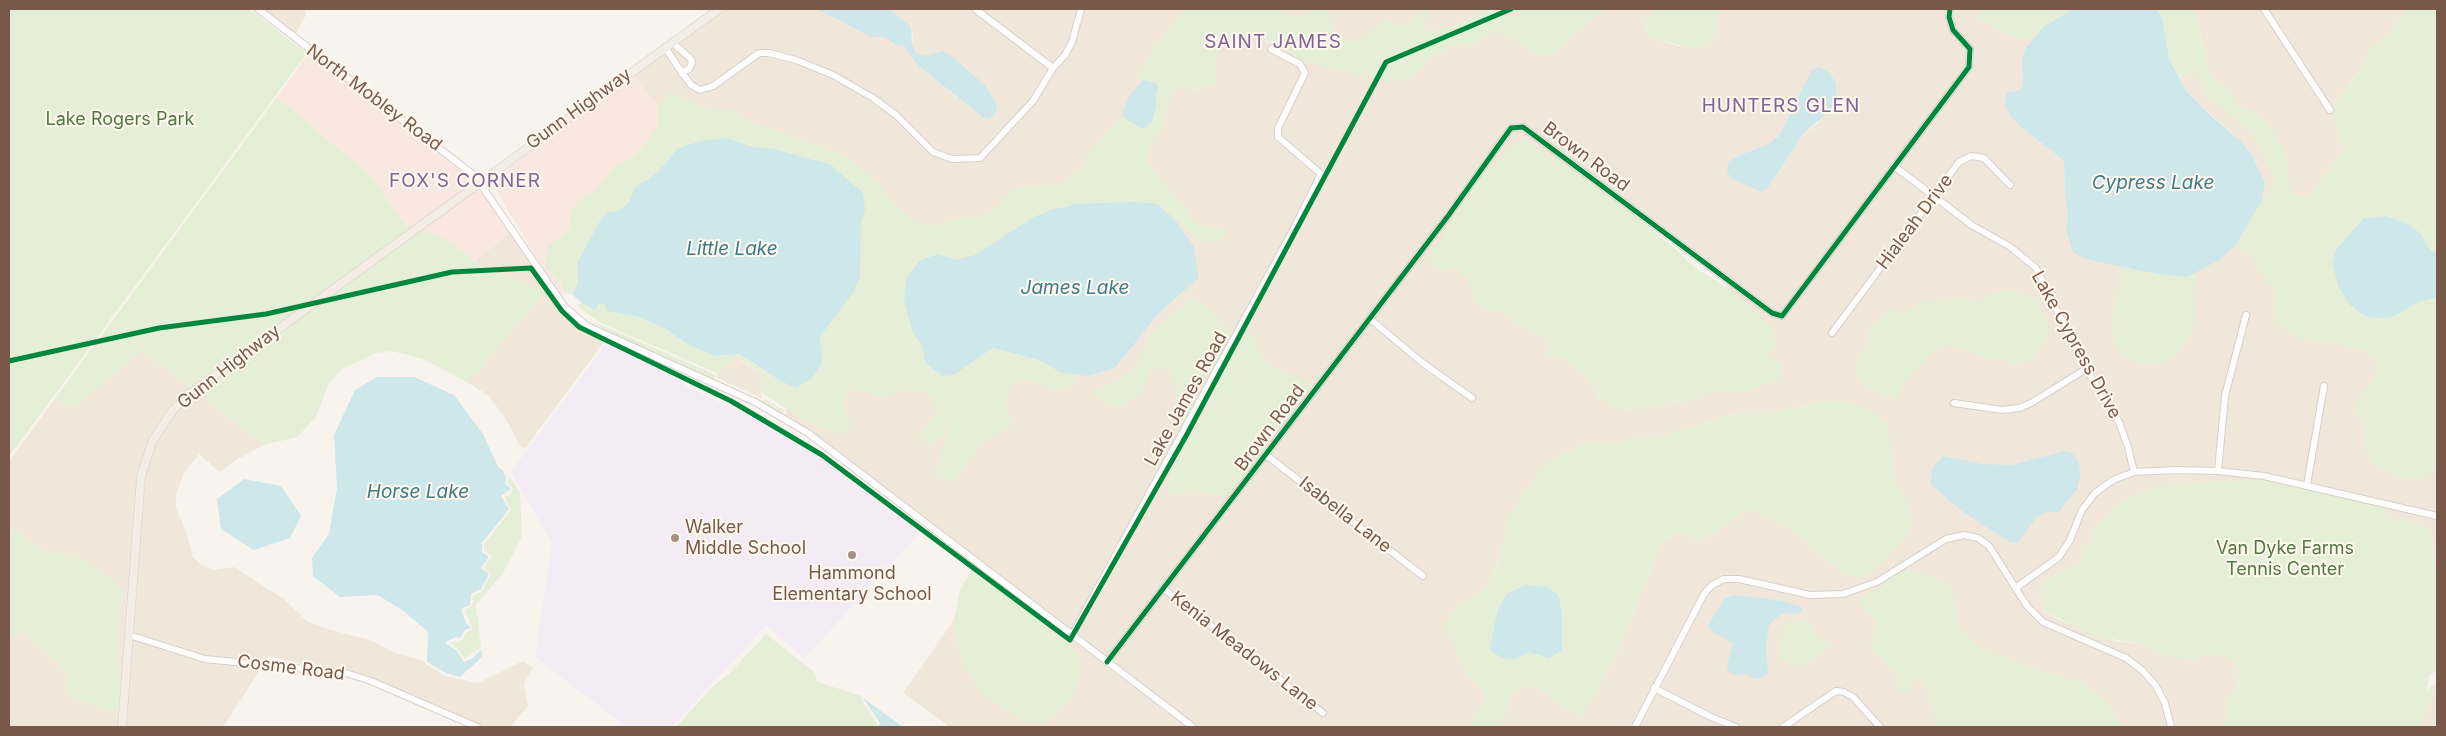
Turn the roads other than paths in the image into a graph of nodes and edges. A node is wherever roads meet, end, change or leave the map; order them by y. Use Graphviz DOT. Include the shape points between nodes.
graph roads {
  1 [pos="258,9"];
  2 [pos="719,9"];
  3 [pos="975,9"];
  4 [pos="1081,9"];
  5 [pos="1950,9"];
  6 [pos="2264,9"];
  7 [pos="672,42"];
  8 [pos="665,47"];
  9 [pos="1271,49"];
  10 [pos="678,68"];
  11 [pos="1053,68"];
  12 [pos="2330,110"];
  13 [pos="1894,166"];
  14 [pos="480,182"];
  15 [pos="2010,185"];
  16 [pos="1934,195"];
  17 [pos="2246,315"];
  18 [pos="1370,319"];
  19 [pos="1832,333"];
  20 [pos="2086,368"];
  21 [pos="2324,386"];
  22 [pos="1472,398"];
  23 [pos="1954,403"];
  24 [pos="1266,455"];
  25 [pos="2218,470"];
  26 [pos="2134,472"];
  27 [pos="2307,485"];
  28 [pos="2437,516"];
  29 [pos="1424,576"];
  30 [pos="2017,587"];
  31 [pos="1164,588"];
  32 [pos="129,635"];
  33 [pos="1072,636"];
  34 [pos="1107,662"];
  35 [pos="1654,688"];
  36 [pos="1324,712"];
  37 [pos="122,727"];
  38 [pos="477,727"];
  39 [pos="1193,727"];
  40 [pos="1635,727"];
  41 [pos="1736,727"];
  42 [pos="1783,727"];
  43 [pos="1880,727"];
  44 [pos="2171,727"];
  1 -- 14 [label="street, North Mobley Road" via="470,171"];
  2 -- 7 [label="main road, Gunn Highway"];
  3 -- 11 [label="street"];
  4 -- 11 [label="street" via="1072,42"];
  5 -- 13 [label="street, Brown Road" via="1948,17 1953,30 1970,49 1969,66"];
  6 -- 12 [label="street"];
  7 -- 8 [label="main road, Gunn Highway"];
  7 -- 10 [label="street" via="692,63 689,69"];
  8 -- 10 [label="street"];
  8 -- 14 [label="main road, Gunn Highway"];
  9 -- 33 [label="street, Lake James Road" via="1300,64 1305,73 1278,128 1278,137 1321,174"];
  10 -- 11 [label="street" via="690,85 700,90 713,86 759,53 796,60 833,75 873,98 896,115 933,152 952,159 980,158 1033,101"];
  13 -- 16 [label="street, Lake Cypress Drive"];
  13 -- 18 [label="street, Brown Road" via="1782,316 1772,313 1523,127 1511,128"];
  14 -- 32 [label="main road, Gunn Highway" via="192,392 168,416 151,445 141,476"];
  14 -- 33 [label="street, North Mobley Road" via="564,306 588,326 755,402 808,433"];
  15 -- 16 [label="street, Hialeah Drive" via="1984,158 1970,156 1959,162"];
  16 -- 19 [label="street, Hialeah Drive"];
  16 -- 20 [label="street, Lake Cypress Drive" via="1973,226 2009,246 2036,268"];
  17 -- 25 [label="street" via="2225,396"];
  18 -- 22 [label="street" via="1424,364"];
  18 -- 24 [label="street, Brown Road"];
  20 -- 23 [label="street" via="2019,408 2002,410"];
  20 -- 26 [label="street, Lake Cypress Drive" via="2119,422"];
  21 -- 27 [label="street"];
  24 -- 29 [label="street, Isabella Lane"];
  24 -- 31 [label="street, Brown Road"];
  25 -- 26 [label="street"];
  25 -- 27 [label="street"];
  26 -- 30 [label="street" via="2113,480 2095,493 2082,510 2059,557"];
  27 -- 28 [label="street"];
  30 -- 35 [label="street" via="1989,546 1978,538 1964,535 1946,539 1877,582 1843,594 1810,594 1739,578 1724,579 1704,594"];
  30 -- 44 [label="street" via="2027,606 2043,622 2126,658 2143,671 2165,703"];
  31 -- 34 [label="street, Brown Road"];
  31 -- 36 [label="street, Kenia Meadows Lane"];
  32 -- 37 [label="main road, Gunn Highway"];
  32 -- 38 [label="street, Cosme Road" via="205,659 346,673"];
  33 -- 34 [label="street, North Mobley Road"];
  34 -- 39 [label="street, North Mobley Road"];
  35 -- 40 [label="street"];
  35 -- 41 [label="street"];
  42 -- 43 [label="street" via="1836,691 1853,697"];
}
